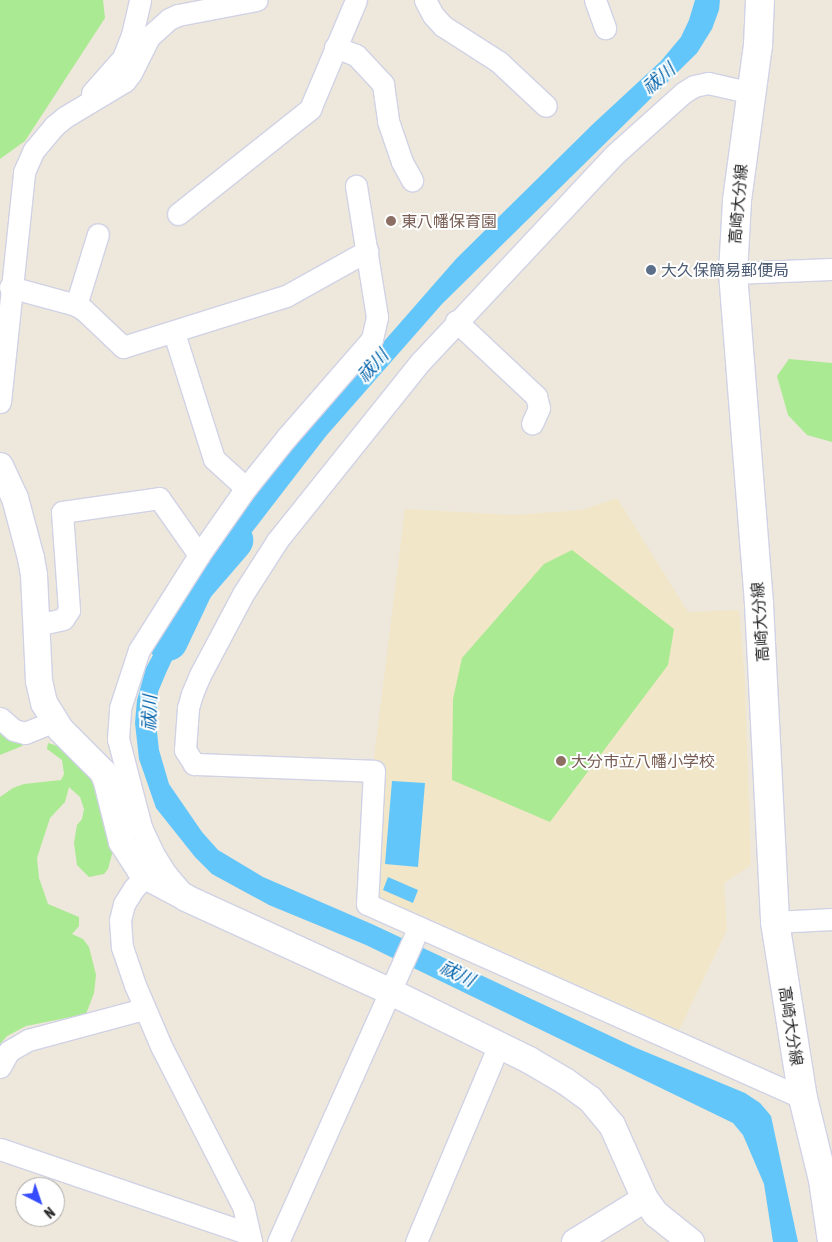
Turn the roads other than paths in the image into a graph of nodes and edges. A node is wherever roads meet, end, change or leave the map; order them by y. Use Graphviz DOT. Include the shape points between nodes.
graph roads {
  1 [pos="140,0"];
  2 [pos="257,0"];
  3 [pos="356,0"];
  4 [pos="426,0"];
  5 [pos="595,0"];
  6 [pos="760,0"];
  7 [pos="605,28"];
  8 [pos="335,47"];
  9 [pos="752,93"];
  10 [pos="546,106"];
  11 [pos="78,107"];
  12 [pos="412,180"];
  13 [pos="356,186"];
  14 [pos="178,214"];
  15 [pos="98,234"];
  16 [pos="367,251"];
  17 [pos="832,269"];
  18 [pos="733,273"];
  19 [pos="10,287"];
  20 [pos="76,305"];
  21 [pos="456,321"];
  22 [pos="174,333"];
  23 [pos="0,402"];
  24 [pos="532,424"];
  25 [pos="0,466"];
  26 [pos="246,488"];
  27 [pos="198,555"];
  28 [pos="37,625"];
  29 [pos="0,718"];
  30 [pos="54,721"];
  31 [pos="147,875"];
  32 [pos="186,898"];
  33 [pos="832,919"];
  34 [pos="775,922"];
  35 [pos="416,932"];
  36 [pos="394,986"];
  37 [pos="144,1008"];
  38 [pos="499,1045"];
  39 [pos="0,1067"];
  40 [pos="803,1098"];
  41 [pos="0,1149"];
  42 [pos="645,1199"];
  43 [pos="250,1238"];
  44 [pos="278,1242"];
  45 [pos="416,1242"];
  46 [pos="575,1242"];
  47 [pos="691,1242"];
  48 [pos="832,1242"];
  1 -- 11 [label="street" via="123,58"];
  2 -- 11 [label="street" via="169,19 149,37 125,81"];
  3 -- 8 [label="street"];
  4 -- 10 [label="street" via="443,26 499,62"];
  5 -- 7 [label="street"];
  6 -- 9 [label="main road, 高崎大分線"];
  8 -- 12 [label="street" via="356,55 383,84 388,121"];
  8 -- 14 [label="street" via="310,109"];
  9 -- 18 [label="main road, 高崎大分線" via="737,201"];
  9 -- 21 [label="street" via="708,82 683,93 614,155"];
  11 -- 19 [label="street" via="45,136 24,172"];
  13 -- 16 [label="street"];
  15 -- 20 [label="street"];
  16 -- 22 [label="street" via="286,296"];
  16 -- 26 [label="street" via="377,318 372,339"];
  17 -- 18 [label="street"];
  18 -- 34 [label="main road, 高崎大分線" via="759,604"];
  19 -- 20 [label="street"];
  19 -- 23 [label="street"];
  20 -- 22 [label="street" via="124,347"];
  21 -- 24 [label="street" via="536,396 540,408"];
  21 -- 35 [label="street" via="277,541 243,594 200,674 188,708 186,733 185,750 194,764 374,771 367,904"];
  22 -- 26 [label="street" via="214,459"];
  25 -- 28 [label="street" via="27,536 34,575"];
  26 -- 27 [label="street"];
  27 -- 28 [label="street" via="159,498 62,512 69,610 63,619"];
  27 -- 32 [label="street" via="139,650 118,723 121,755 141,827 166,874"];
  28 -- 30 [label="street" via="39,681 44,703"];
  29 -- 30 [label="street" via="14,730 25,733"];
  30 -- 31 [label="street" via="102,772 122,842 134,862"];
  31 -- 32 [label="street"];
  31 -- 37 [label="street" via="127,897 120,920 122,946"];
  32 -- 36 [label="street"];
  33 -- 34 [label="street"];
  34 -- 40 [label="main road, 高崎大分線"];
  35 -- 36 [label="street"];
  35 -- 40 [label="street"];
  36 -- 38 [label="street"];
  36 -- 44 [label="street"];
  37 -- 39 [label="street" via="28,1040 10,1051"];
  37 -- 43 [label="street" via="243,1206"];
  38 -- 42 [label="street" via="590,1099 612,1125"];
  38 -- 45 [label="street"];
  40 -- 48 [label="main road, 高崎大分線" via="823,1180"];
  41 -- 43 [label="street"];
  42 -- 46 [label="street"];
  42 -- 47 [label="street" via="656,1214"];
}
